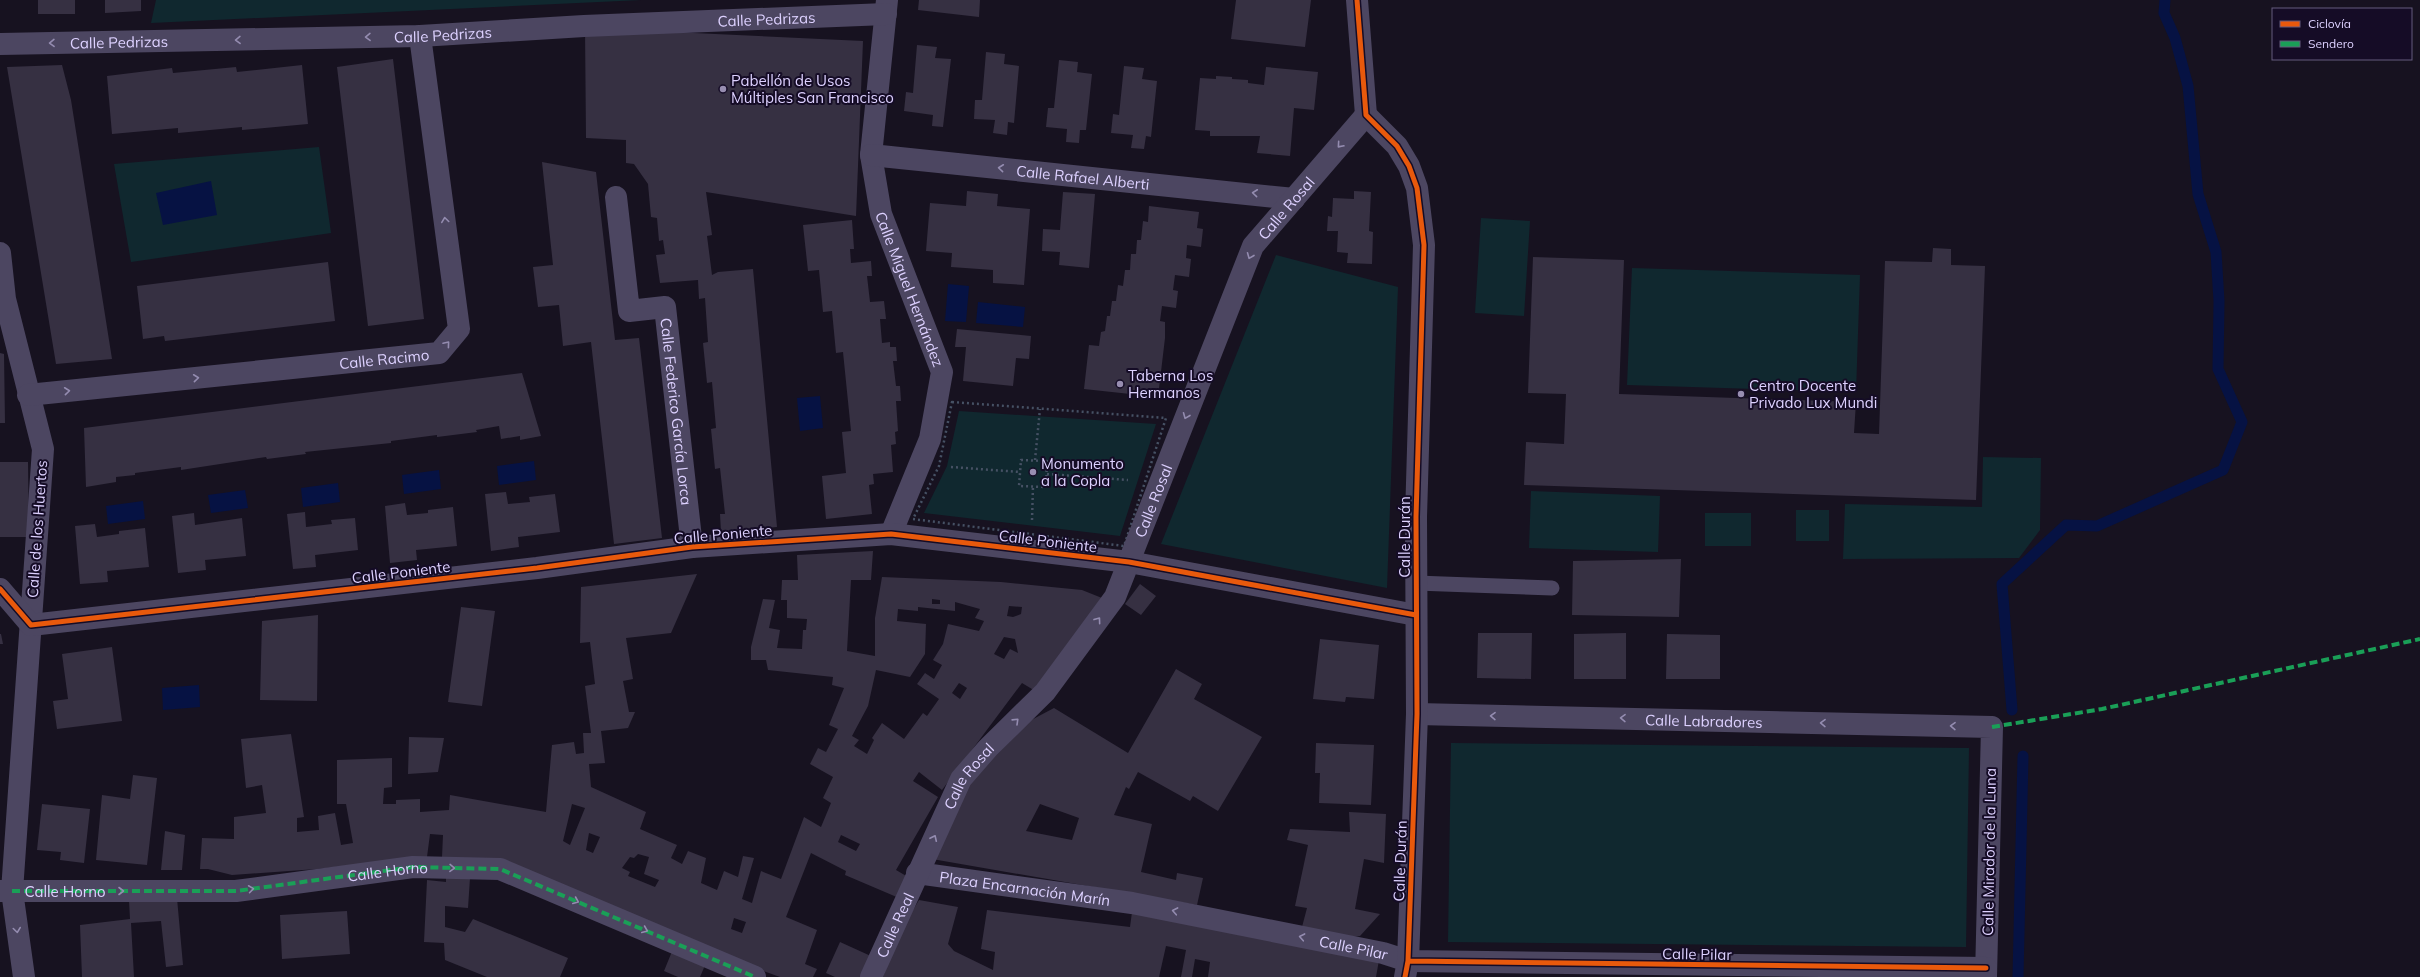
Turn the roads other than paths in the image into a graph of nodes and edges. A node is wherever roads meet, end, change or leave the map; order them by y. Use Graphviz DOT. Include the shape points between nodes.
graph roads {
  1 [pos="1357,0"];
  2 [pos="887,7"];
  3 [pos="420,36"];
  4 [pos="0,44"];
  5 [pos="1366,115"];
  6 [pos="871,155"];
  7 [pos="616,197"];
  8 [pos="1294,199"];
  9 [pos="0,253"];
  10 [pos="2,299"];
  11 [pos="28,394"];
  12 [pos="891,534"];
  13 [pos="692,547"];
  14 [pos="1129,562"];
  15 [pos="1416,583"];
  16 [pos="1552,588"];
  17 [pos="0,589"];
  18 [pos="1416,615"];
  19 [pos="31,625"];
  20 [pos="1417,714"];
  21 [pos="1992,727"];
  22 [pos="917,873"];
  23 [pos="6,891"];
  24 [pos="1132,903"];
  25 [pos="1406,969"];
  26 [pos="1986,973"];
  27 [pos="24,977"];
  28 [pos="755,977"];
  29 [pos="871,977"];
  1 -- 5 [label="street"];
  2 -- 3 [label="street, Calle Pedrizas"];
  2 -- 6 [label="street, Calle Miguel Hernández"];
  3 -- 4 [label="street, Calle Pedrizas, one-way"];
  11 -- 3 [label="street, Calle Racimo, one-way" via="440,353 459,329"];
  5 -- 8 [label="street, Calle Rosal, one-way"];
  5 -- 15 [label="street, Calle Durán" via="1383,129 1409,166 1421,210 1424,245"];
  8 -- 6 [label="street, Calle Rafael Alberti, one-way"];
  6 -- 12 [label="street, Calle Miguel Hernández" via="881,214 942,372 930,440"];
  7 -- 13 [label="street, Calle Federico García Lorca" via="629,312 665,307"];
  8 -- 14 [label="street, Calle Rosal, one-way" via="1253,246 1153,482"];
  9 -- 10 [label="street, Calle de los Huertos"];
  10 -- 11 [label="street, Calle de los Huertos"];
  11 -- 19 [label="street, Calle de los Huertos" via="43,449"];
  12 -- 13 [label="street, Calle Poniente"];
  12 -- 14 [label="street, Calle Poniente"];
  13 -- 19 [label="street, Calle Poniente" via="522,570"];
  14 -- 18 [label="street, Calle Poniente"];
  22 -- 14 [label="street, Calle Rosal, one-way" via="961,779 988,748 1045,692 1115,597"];
  15 -- 16 [label="lane"];
  15 -- 18 [label="street, Calle Durán"];
  17 -- 19 [label="street"];
  18 -- 20 [label="street, Calle Durán"];
  19 -- 23 [label="street, Calle de los Huertos"];
  21 -- 20 [label="street, Calle Labradores, one-way"];
  20 -- 25 [label="street, Calle Durán"];
  21 -- 26 [label="street, Calle Mirador de la Luna"];
  22 -- 24 [label="street, Plaza Encarnación Marín"];
  22 -- 29 [label="street, Calle Real"];
  23 -- 27 [label="street, Calle de los Huertos, one-way"];
  23 -- 28 [label="street, Calle Horno, one-way" via="236,891 413,867 500,869"];
  25 -- 24 [label="street, Calle Pilar, one-way" via="1383,953"];
  25 -- 26 [label="street, Calle Pilar"];
}
